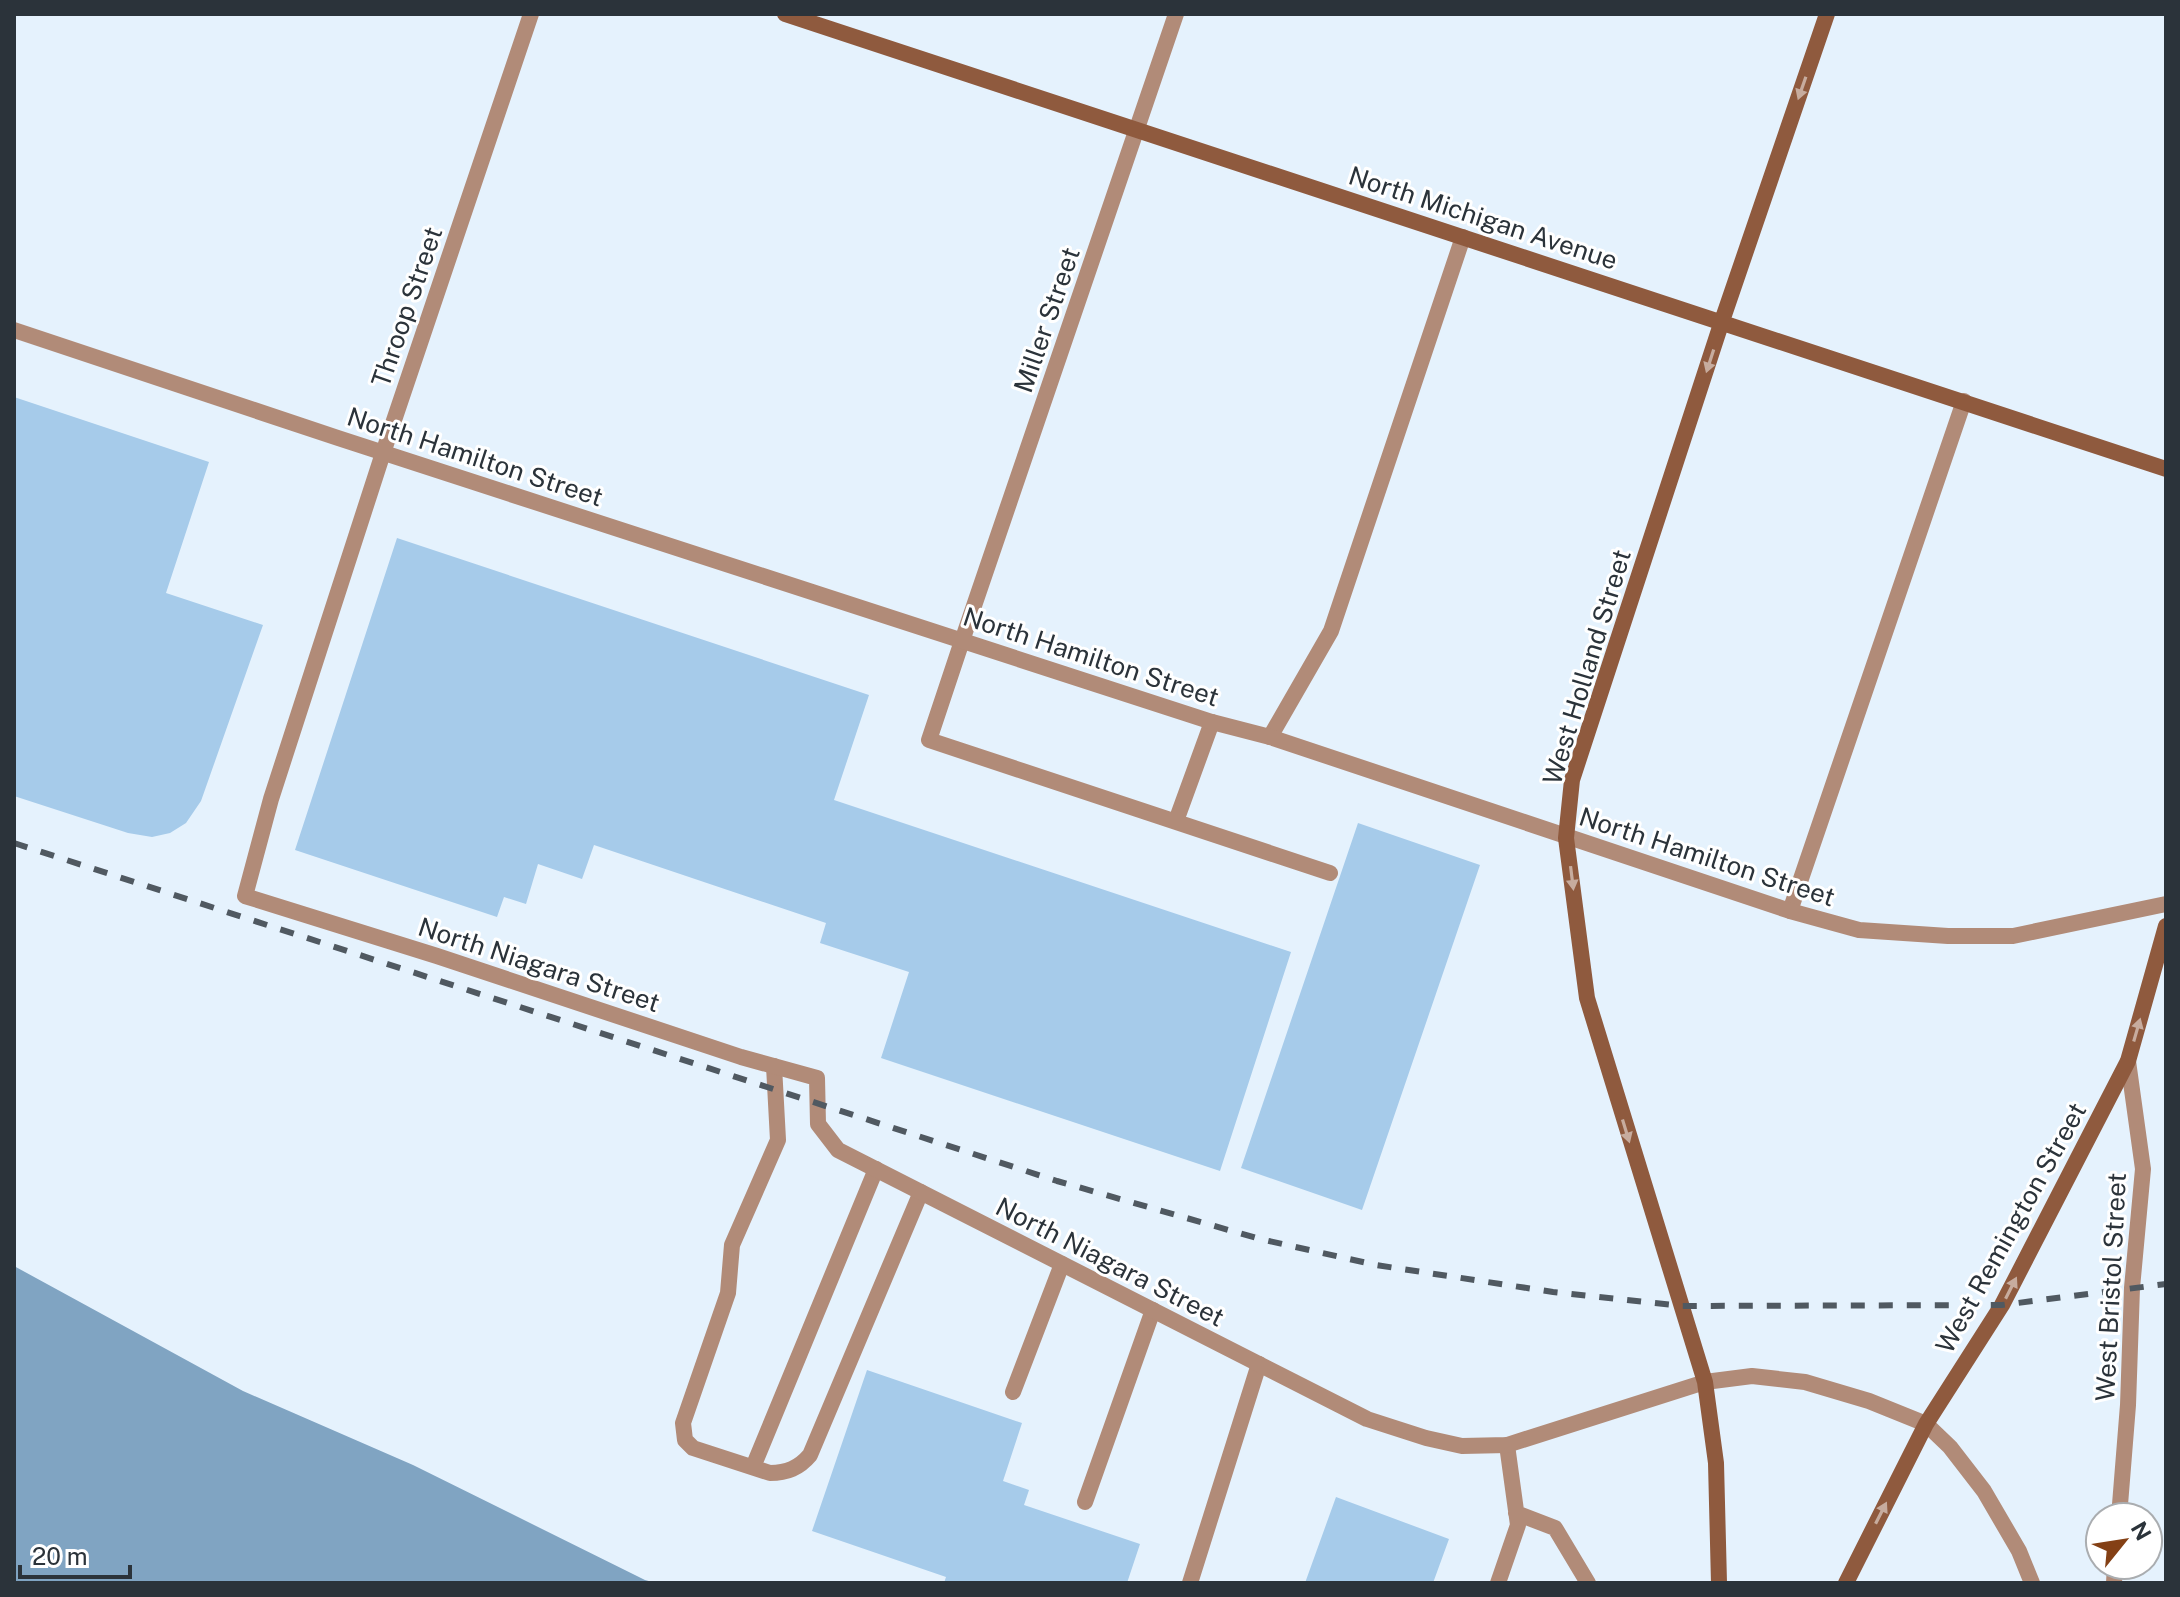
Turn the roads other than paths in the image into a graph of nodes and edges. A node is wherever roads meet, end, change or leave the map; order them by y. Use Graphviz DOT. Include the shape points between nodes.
graph roads {
  1 [pos="531,14"];
  2 [pos="785,14"];
  3 [pos="1176,14"];
  4 [pos="1827,14"];
  5 [pos="1136,131"];
  6 [pos="1463,237"];
  7 [pos="1722,321"];
  8 [pos="14,330"];
  9 [pos="1964,401"];
  10 [pos="383,453"];
  11 [pos="2166,469"];
  12 [pos="962,641"];
  13 [pos="1212,722"];
  14 [pos="1270,737"];
  15 [pos="271,799"];
  16 [pos="1176,821"];
  17 [pos="1566,838"];
  18 [pos="1330,873"];
  19 [pos="2166,904"];
  20 [pos="1790,911"];
  21 [pos="2166,926"];
  22 [pos="2128,1061"];
  23 [pos="774,1066"];
  24 [pos="876,1169"];
  25 [pos="921,1192"];
  26 [pos="1062,1264"];
  27 [pos="1153,1310"];
  28 [pos="1259,1364"];
  29 [pos="1705,1382"];
  30 [pos="1013,1392"];
  31 [pos="1926,1424"];
  32 [pos="1507,1445"];
  33 [pos="753,1467"];
  34 [pos="2120,1501"];
  35 [pos="1085,1502"];
  36 [pos="1516,1513"];
  37 [pos="1190,1583"];
  38 [pos="1498,1583"];
  39 [pos="1588,1583"];
  40 [pos="1719,1583"];
  41 [pos="1846,1583"];
  42 [pos="2032,1583"];
  1 -- 10 [label="street, Throop Street"];
  2 -- 5 [label="main road, North Michigan Avenue"];
  3 -- 5 [label="street, Miller Street"];
  4 -- 7 [label="main road, West Holland Street, one-way"];
  5 -- 6 [label="main road, North Michigan Avenue"];
  5 -- 12 [label="street, Miller Street"];
  6 -- 7 [label="main road, North Michigan Avenue"];
  6 -- 14 [label="street" via="1331,631"];
  7 -- 9 [label="main road, North Michigan Avenue"];
  7 -- 17 [label="main road, West Holland Street, one-way" via="1572,780"];
  8 -- 10 [label="street, North Hamilton Street"];
  9 -- 11 [label="main road, North Michigan Avenue"];
  9 -- 20 [label="street"];
  10 -- 12 [label="street, North Hamilton Street"];
  10 -- 15 [label="street, Throop Street"];
  12 -- 13 [label="street, North Hamilton Street"];
  12 -- 16 [label="street, Miller Street" via="929,740"];
  13 -- 14 [label="street, North Hamilton Street"];
  13 -- 16 [label="street"];
  14 -- 17 [label="street, North Hamilton Street"];
  15 -- 23 [label="street, North Niagara Street" via="245,896"];
  16 -- 18 [label="street"];
  17 -- 20 [label="street, North Hamilton Street"];
  17 -- 29 [label="main road, West Holland Street, one-way" via="1587,998"];
  19 -- 20 [label="street, North Hamilton Street" via="2013,936 1859,930"];
  22 -- 21 [label="main road, West Remington Street, one-way"];
  31 -- 22 [label="main road, West Remington Street, one-way" via="2002,1305"];
  22 -- 34 [label="street, West Bristol Street" via="2143,1169"];
  23 -- 24 [label="street, North Niagara Street" via="817,1078 818,1124 838,1150"];
  23 -- 33 [label="street" via="778,1140 732,1245 728,1293 683,1423 685,1440 693,1448"];
  24 -- 25 [label="street, North Niagara Street"];
  24 -- 33 [label="street"];
  25 -- 26 [label="street, North Niagara Street"];
  25 -- 33 [label="street" via="810,1455 783,1473"];
  26 -- 27 [label="street, North Niagara Street"];
  26 -- 30 [label="street"];
  27 -- 28 [label="street, North Niagara Street"];
  27 -- 35 [label="street"];
  28 -- 32 [label="street, North Niagara Street" via="1367,1419 1411,1434 1462,1446"];
  28 -- 37 [label="street"];
  29 -- 31 [label="street, North Niagara Street" via="1752,1376 1805,1382"];
  29 -- 32 [label="street, North Niagara Street"];
  29 -- 40 [label="main road, West Holland Street" via="1716,1463"];
  41 -- 31 [label="main road, West Remington Street, one-way"];
  31 -- 42 [label="street, North Niagara Street" via="1984,1491"];
  32 -- 36 [label="street"];
  36 -- 38 [label="street" via="1518,1525"];
  36 -- 39 [label="street" via="1555,1528"];
}
